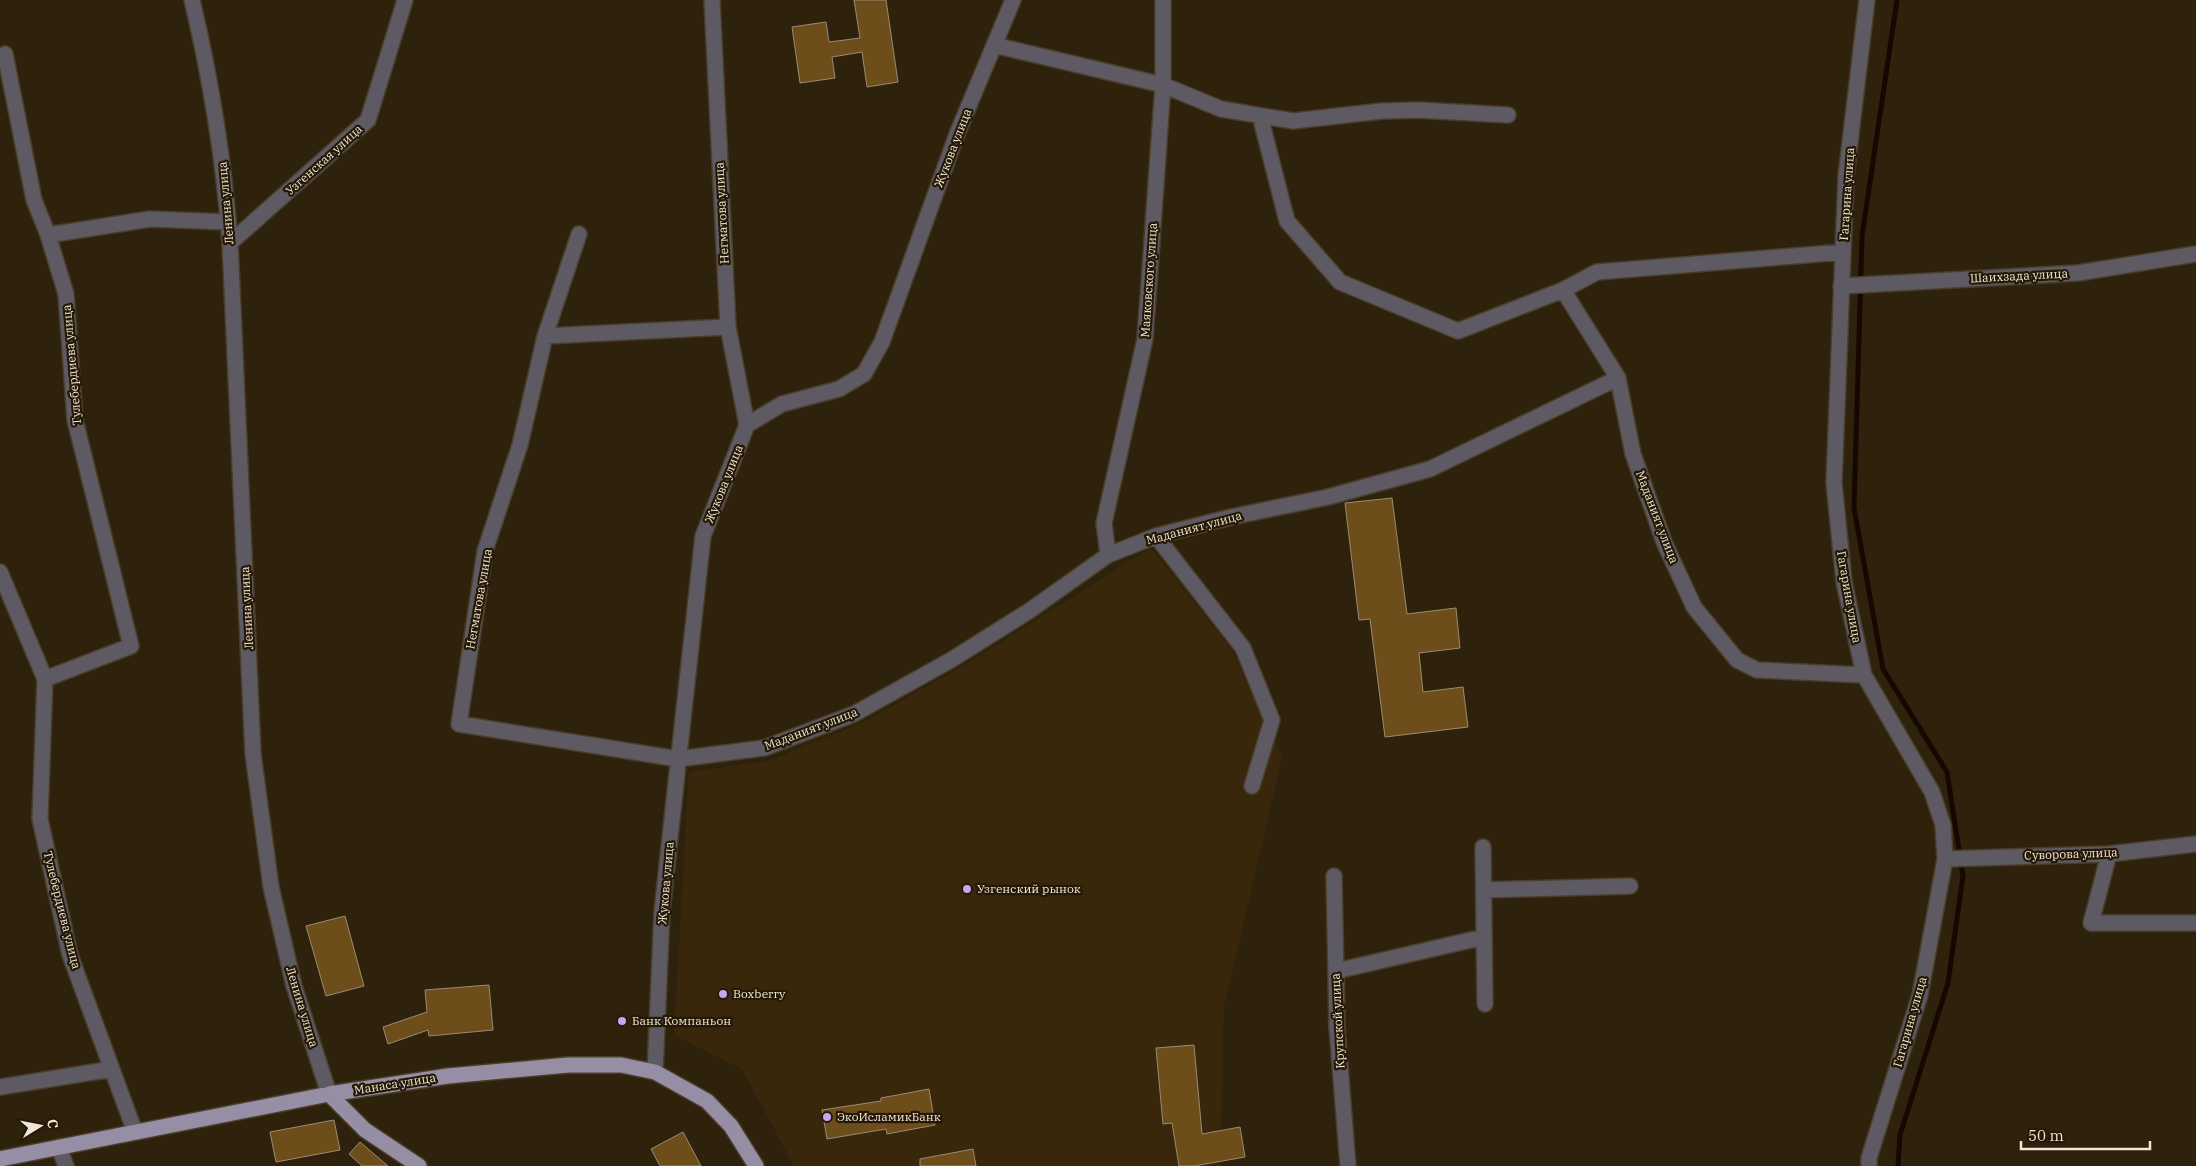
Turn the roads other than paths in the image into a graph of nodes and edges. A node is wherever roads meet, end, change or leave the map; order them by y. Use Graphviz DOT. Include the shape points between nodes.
graph roads {
  1 [pos="192,0"];
  2 [pos="405,0"];
  3 [pos="712,0"];
  4 [pos="1013,0"];
  5 [pos="1163,0"];
  6 [pos="1867,0"];
  7 [pos="994,45"];
  8 [pos="5,54"];
  9 [pos="1163,85"];
  10 [pos="1508,115"];
  11 [pos="1260,116"];
  12 [pos="228,222"];
  13 [pos="579,234"];
  14 [pos="48,235"];
  15 [pos="230,243"];
  16 [pos="1843,252"];
  17 [pos="2196,254"];
  18 [pos="1842,286"];
  19 [pos="1563,290"];
  20 [pos="728,326"];
  21 [pos="545,336"];
  22 [pos="1618,378"];
  23 [pos="747,425"];
  24 [pos="1156,536"];
  25 [pos="1108,556"];
  26 [pos="0,572"];
  27 [pos="1864,675"];
  28 [pos="45,679"];
  29 [pos="678,759"];
  30 [pos="1252,786"];
  31 [pos="2196,844"];
  32 [pos="1484,847"];
  33 [pos="2109,854"];
  34 [pos="1945,858"];
  35 [pos="1334,876"];
  36 [pos="1630,886"];
  37 [pos="1484,890"];
  38 [pos="2196,922"];
  39 [pos="1484,937"];
  40 [pos="1336,971"];
  41 [pos="1484,1004"];
  42 [pos="112,1069"];
  43 [pos="655,1072"];
  44 [pos="0,1087"];
  45 [pos="330,1094"];
  46 [pos="135,1132"];
  47 [pos="60,1147"];
  48 [pos="0,1159"];
  49 [pos="66,1166"];
  50 [pos="419,1166"];
  51 [pos="756,1166"];
  52 [pos="1348,1166"];
  53 [pos="1869,1166"];
  1 -- 12 [label="street, Ленина улица" via="205,54 225,180"];
  2 -- 15 [label="street, Узгенская улица" via="368,120"];
  3 -- 20 [label="street, Негматова улица"];
  4 -- 7 [label="street, Жукова улица"];
  5 -- 9 [label="street, Маяковского улица"];
  6 -- 16 [label="street, Гагарина улица" via="1846,176"];
  7 -- 9 [label="street"];
  7 -- 23 [label="street, Жукова улица" via="957,134 882,342 864,374 839,389 782,404"];
  8 -- 14 [label="street, Тулебердиева улица" via="34,200"];
  9 -- 11 [label="street" via="1220,109"];
  9 -- 25 [label="street, Маяковского улица" via="1145,339 1104,523"];
  10 -- 11 [label="street" via="1418,110 1293,121"];
  11 -- 19 [label="street" via="1287,221 1340,282 1458,331"];
  12 -- 14 [label="street" via="150,219"];
  12 -- 15 [label="street, Ленина улица"];
  13 -- 21 [label="street, Негматова улица"];
  14 -- 28 [label="street, Тулебердиева улица" via="66,294 75,420 131,646"];
  15 -- 45 [label="street, Ленина улица" via="253,754 271,887 294,986"];
  16 -- 18 [label="street, Гагарина улица"];
  16 -- 19 [label="street" via="1597,272"];
  17 -- 18 [label="street, Шаихзада улица" via="2078,273"];
  18 -- 27 [label="street, Гагарина улица" via="1834,483 1844,582"];
  19 -- 22 [label="street, Маданият улица"];
  20 -- 21 [label="street"];
  20 -- 23 [label="street, Негматова улица"];
  21 -- 29 [label="street, Негматова улица" via="520,445 485,551 458,724"];
  22 -- 24 [label="street, Маданият улица" via="1430,469 1328,497"];
  22 -- 27 [label="street, Маданият улица" via="1634,454 1664,542 1694,607 1731,653 1737,660 1757,670"];
  23 -- 29 [label="street, Жукова улица" via="703,536"];
  24 -- 25 [label="street, Маданият улица"];
  24 -- 30 [label="street" via="1243,648 1272,720"];
  25 -- 29 [label="street, Маданият улица" via="951,660 854,714 764,748"];
  26 -- 28 [label="street, Тулебердиева улица"];
  27 -- 34 [label="street, Гагарина улица" via="1932,792 1943,825"];
  28 -- 42 [label="street, Тулебердиева улица" via="40,819 70,955"];
  29 -- 43 [label="street, Жукова улица" via="662,911"];
  31 -- 33 [label="street, Суворова улица"];
  32 -- 37 [label="street"];
  33 -- 34 [label="street, Суворова улица"];
  33 -- 38 [label="street" via="2091,923"];
  34 -- 53 [label="street, Гагарина улица" via="1920,995"];
  35 -- 40 [label="street, Крупской улица"];
  36 -- 37 [label="street"];
  37 -- 39 [label="street"];
  39 -- 40 [label="street"];
  39 -- 41 [label="street"];
  40 -- 52 [label="street, Крупской улица" via="1337,1028"];
  42 -- 44 [label="street"];
  42 -- 46 [label="street, Тулебердиева улица"];
  43 -- 45 [label="main road, Манаса улица" via="621,1065 568,1065 448,1076"];
  43 -- 51 [label="main road, Манаса улица" via="707,1101 731,1126"];
  45 -- 46 [label="main road, Манаса улица"];
  45 -- 50 [label="main road, Ленина улица" via="365,1130"];
  46 -- 47 [label="main road, Манаса улица"];
  47 -- 48 [label="main road, Манаса улица"];
  47 -- 49 [label="street"];
}
